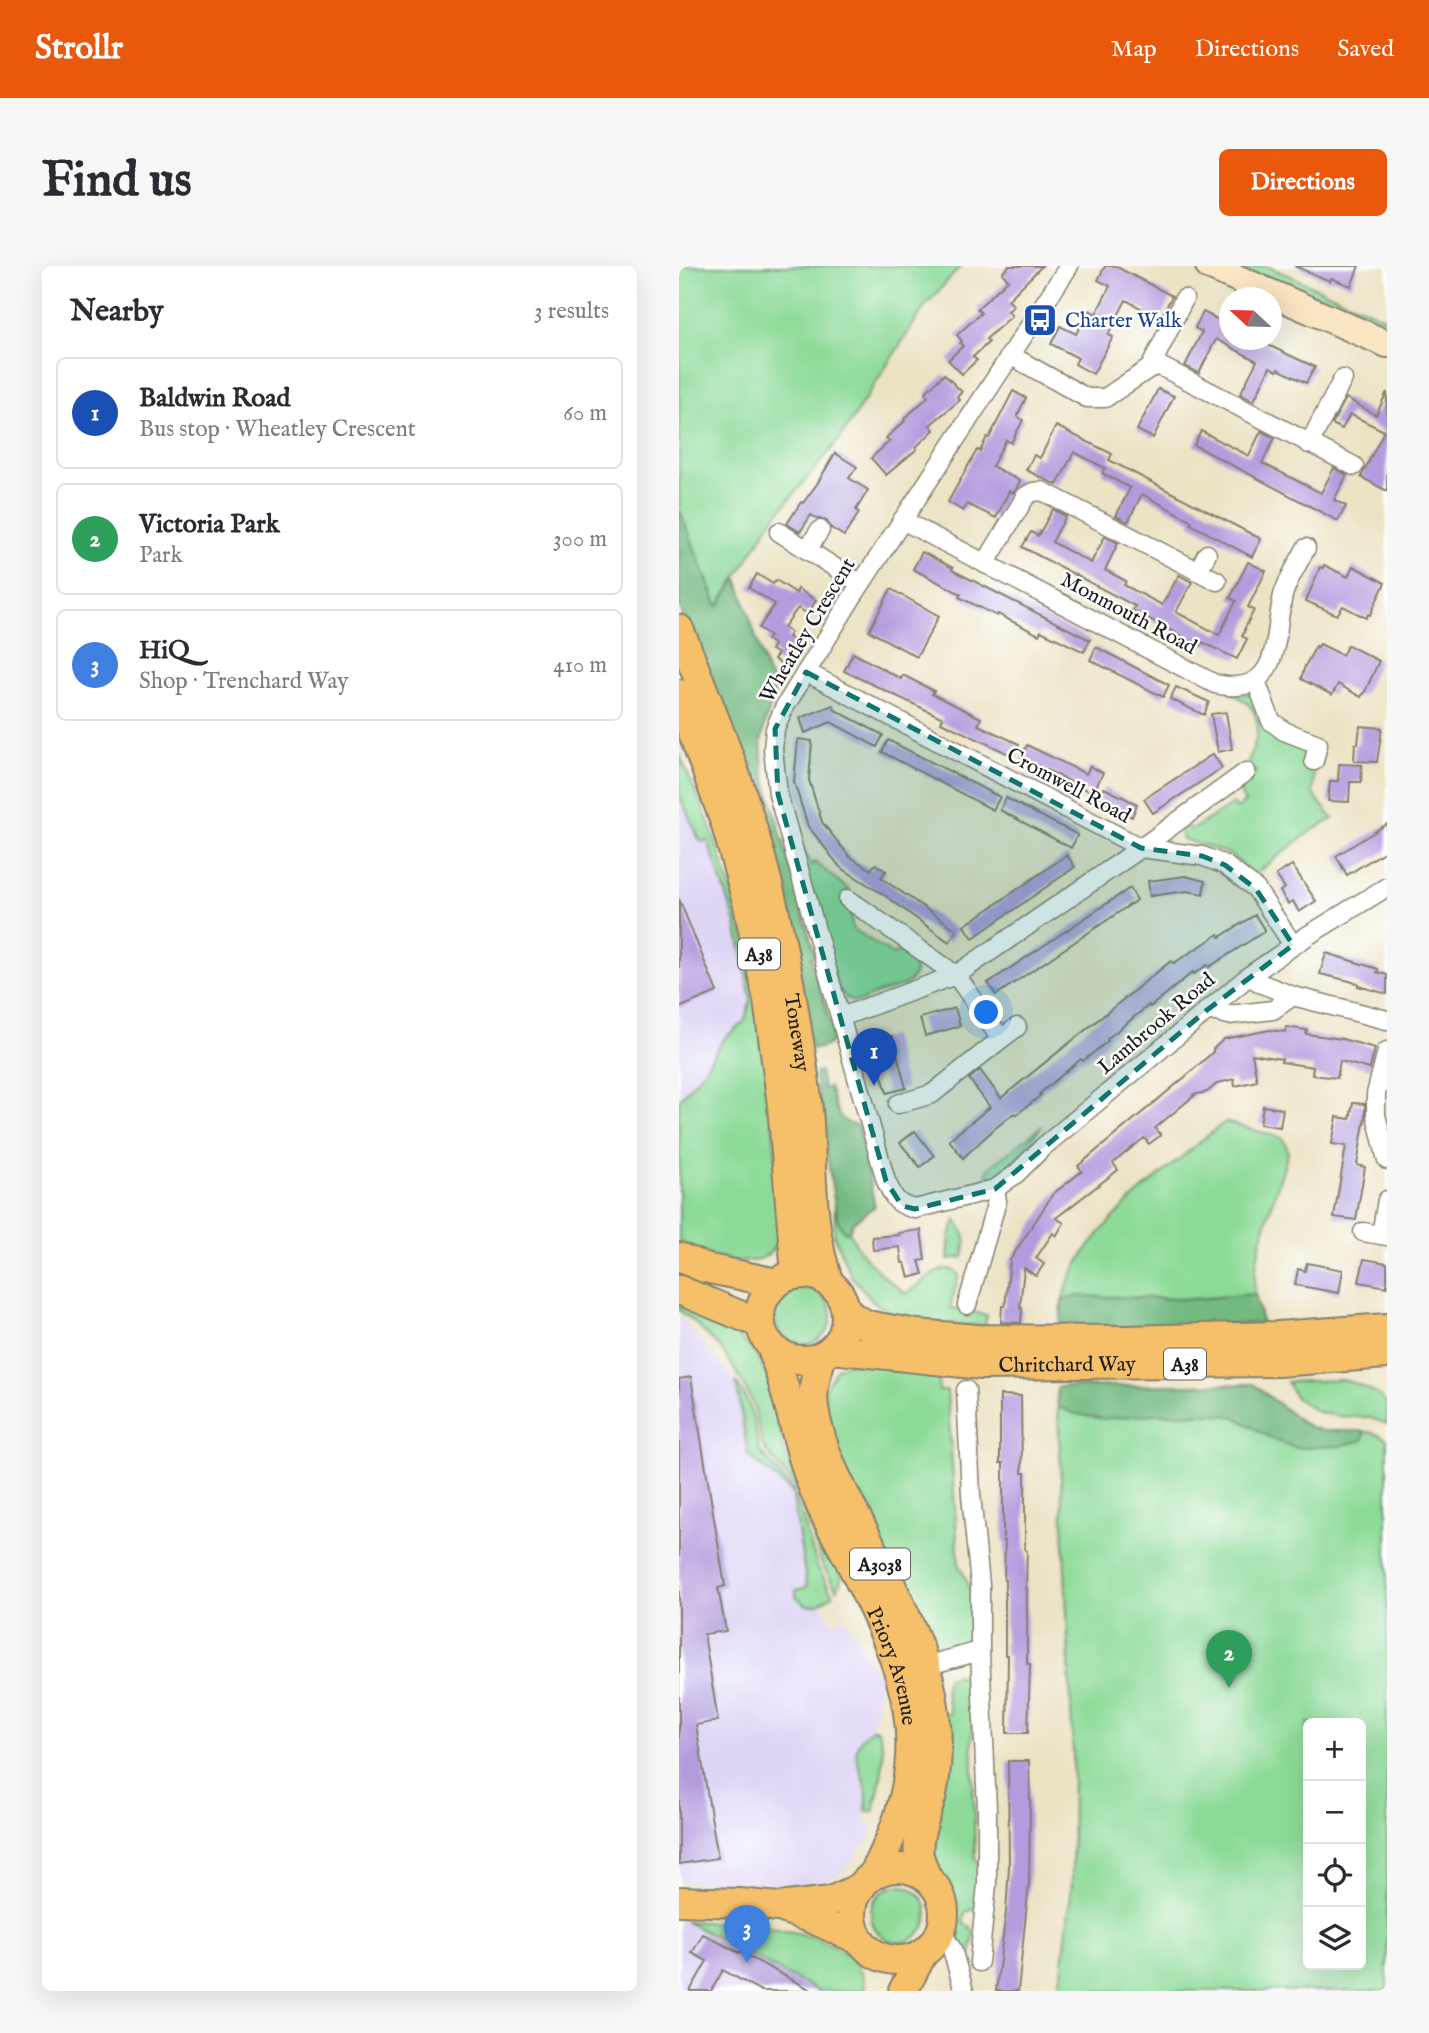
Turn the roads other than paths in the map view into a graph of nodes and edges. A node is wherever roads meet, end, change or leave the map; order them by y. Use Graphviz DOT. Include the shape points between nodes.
graph roads {
  1 [pos="1069,266"];
  2 [pos="1209,266"];
  3 [pos="1184,299"];
  4 [pos="1387,344"];
  5 [pos="1010,355"];
  6 [pos="1150,368"];
  7 [pos="1343,379"];
  8 [pos="1310,444"];
  9 [pos="1354,467"];
  10 [pos="902,520"];
  11 [pos="820,530"];
  12 [pos="779,532"];
  13 [pos="1305,548"];
  14 [pos="807,551"];
  15 [pos="1207,554"];
  16 [pos="985,564"];
  17 [pos="1198,571"];
  18 [pos="1217,581"];
  19 [pos="861,584"];
  20 [pos="679,629"];
  21 [pos="806,672"];
  22 [pos="1257,681"];
  23 [pos="679,694"];
  24 [pos="679,730"];
  25 [pos="1321,747"];
  26 [pos="1245,772"];
  27 [pos="726,825"];
  28 [pos="1141,848"];
  29 [pos="1387,887"];
  30 [pos="848,899"];
  31 [pos="1293,945"];
  32 [pos="956,975"];
  33 [pos="1249,976"];
  34 [pos="1293,996"];
  35 [pos="1207,1010"];
  36 [pos="841,1017"];
  37 [pos="1387,1020"];
  38 [pos="1017,1027"];
  39 [pos="1001,1039"];
  40 [pos="1387,1051"];
  41 [pos="898,1104"];
  42 [pos="808,1109"];
  43 [pos="1387,1160"];
  44 [pos="995,1189"];
  45 [pos="960,1198"];
  46 [pos="1387,1200"];
  47 [pos="1363,1232"];
  48 [pos="1384,1235"];
  49 [pos="679,1257"];
  50 [pos="787,1279"];
  51 [pos="829,1283"];
  52 [pos="679,1290"];
  53 [pos="967,1305"];
  54 [pos="846,1313"];
  55 [pos="1387,1328"];
  56 [pos="766,1334"];
  57 [pos="917,1334"];
  58 [pos="827,1352"];
  59 [pos="1387,1354"];
  60 [pos="966,1390"];
  61 [pos="980,1651"];
  62 [pos="925,1667"];
  63 [pos="926,1876"];
  64 [pos="867,1881"];
  65 [pos="679,1901"];
  66 [pos="779,1907"];
  67 [pos="931,1944"];
  68 [pos="867,1947"];
  69 [pos="979,1962"];
  70 [pos="962,1984"];
  71 [pos="888,1991"];
  72 [pos="903,1991"];
  1 -- 5 [label="street, Wheatley Crescent"];
  2 -- 4 [label="street"];
  3 -- 6 [label="street"];
  5 -- 6 [label="street" via="1087,398 1105,398"];
  5 -- 10 [label="street, Wheatley Crescent"];
  6 -- 8 [label="street" via="1160,366"];
  7 -- 8 [label="street"];
  8 -- 9 [label="street"];
  10 -- 16 [label="street, Monmouth Road"];
  10 -- 19 [label="street, Wheatley Crescent"];
  11 -- 14 [label="street"];
  12 -- 14 [label="street"];
  13 -- 22 [label="street" via="1284,592 1274,651"];
  14 -- 19 [label="street"];
  15 -- 17 [label="street"];
  16 -- 17 [label="street" via="1026,496 1042,491"];
  16 -- 22 [label="street, Monmouth Road" via="1215,684 1237,686"];
  17 -- 18 [label="street"];
  19 -- 21 [label="street, Wheatley Crescent"];
  20 -- 42 [label="main road, Toneway / A38" via="748,811 771,894"];
  21 -- 28 [label="street, Cromwell Road"];
  21 -- 36 [label="street, Wheatley Crescent" via="784,708 772,748 778,794"];
  22 -- 25 [label="street" via="1271,721"];
  23 -- 27 [label="main road, Toneway / A38"];
  24 -- 27 [label="street"];
  26 -- 28 [label="street"];
  27 -- 50 [label="main road, Toneway / A38" via="768,1000 782,1105"];
  28 -- 31 [label="street, Cromwell Road" via="1202,856 1225,865 1256,890"];
  28 -- 32 [label="street"];
  29 -- 31 [label="street, Lambrook Road"];
  30 -- 32 [label="street"];
  31 -- 33 [label="street, Lambrook Road"];
  32 -- 36 [label="street"];
  32 -- 39 [label="street"];
  33 -- 34 [label="street"];
  33 -- 35 [label="street, Lambrook Road"];
  34 -- 35 [label="street" via="1273,1010 1229,1015"];
  34 -- 37 [label="street"];
  35 -- 44 [label="street, Lambrook Road"];
  36 -- 45 [label="street, Wheatley Crescent" via="894,1199 915,1209"];
  38 -- 39 [label="street"];
  39 -- 41 [label="street" via="932,1094"];
  40 -- 43 [label="street" via="1375,1094"];
  42 -- 51 [label="main road, Toneway / A38" via="813,1204"];
  42 -- 57 [label="main road" via="828,1233 847,1280 865,1304"];
  44 -- 45 [label="street, Lambrook Road"];
  44 -- 53 [label="street" via="997,1200"];
  46 -- 48 [label="street"];
  47 -- 48 [label="street"];
  49 -- 50 [label="main road" via="705,1268"];
  50 -- 51 [label="main road" via="808,1274"];
  50 -- 56 [label="main road" via="763,1301"];
  51 -- 54 [label="main road, A38" via="838,1291"];
  52 -- 56 [label="main road"];
  54 -- 57 [label="main road, Chritchard Way / A38" via="867,1325"];
  54 -- 58 [label="main road" via="843,1332"];
  55 -- 57 [label="main road, Chritchard Way / A38" via="1127,1340"];
  56 -- 58 [label="main road, A38" via="779,1352 789,1357 812,1359"];
  56 -- 64 [label="main road, Priory Avenue / A3038" via="817,1498 889,1642 907,1698 910,1759 906,1790 895,1830"];
  58 -- 59 [label="main road, Chritchard Way / A38" via="982,1365 1278,1362"];
  58 -- 62 [label="main road, Priory Avenue / A3038" via="814,1382 820,1434"];
  60 -- 61 [label="street" via="980,1585"];
  61 -- 62 [label="street, Priory Avenue"];
  61 -- 69 [label="street" via="987,1884 976,1919"];
  62 -- 63 [label="main road, Priory Avenue / A3038" via="936,1726 932,1793 920,1836 919,1855"];
  63 -- 64 [label="main road" via="900,1867"];
  63 -- 67 [label="main road, A3038" via="944,1907 944,1920"];
  64 -- 66 [label="main road" via="831,1901"];
  64 -- 68 [label="main road, A3038" via="853,1908 853,1920"];
  65 -- 66 [label="main road"];
  66 -- 68 [label="main road"];
  67 -- 68 [label="main road" via="898,1960"];
  67 -- 70 [label="street" via="952,1949"];
  67 -- 72 [label="main road, A3038"];
  68 -- 71 [label="main road, A3038" via="884,1973"];
}
